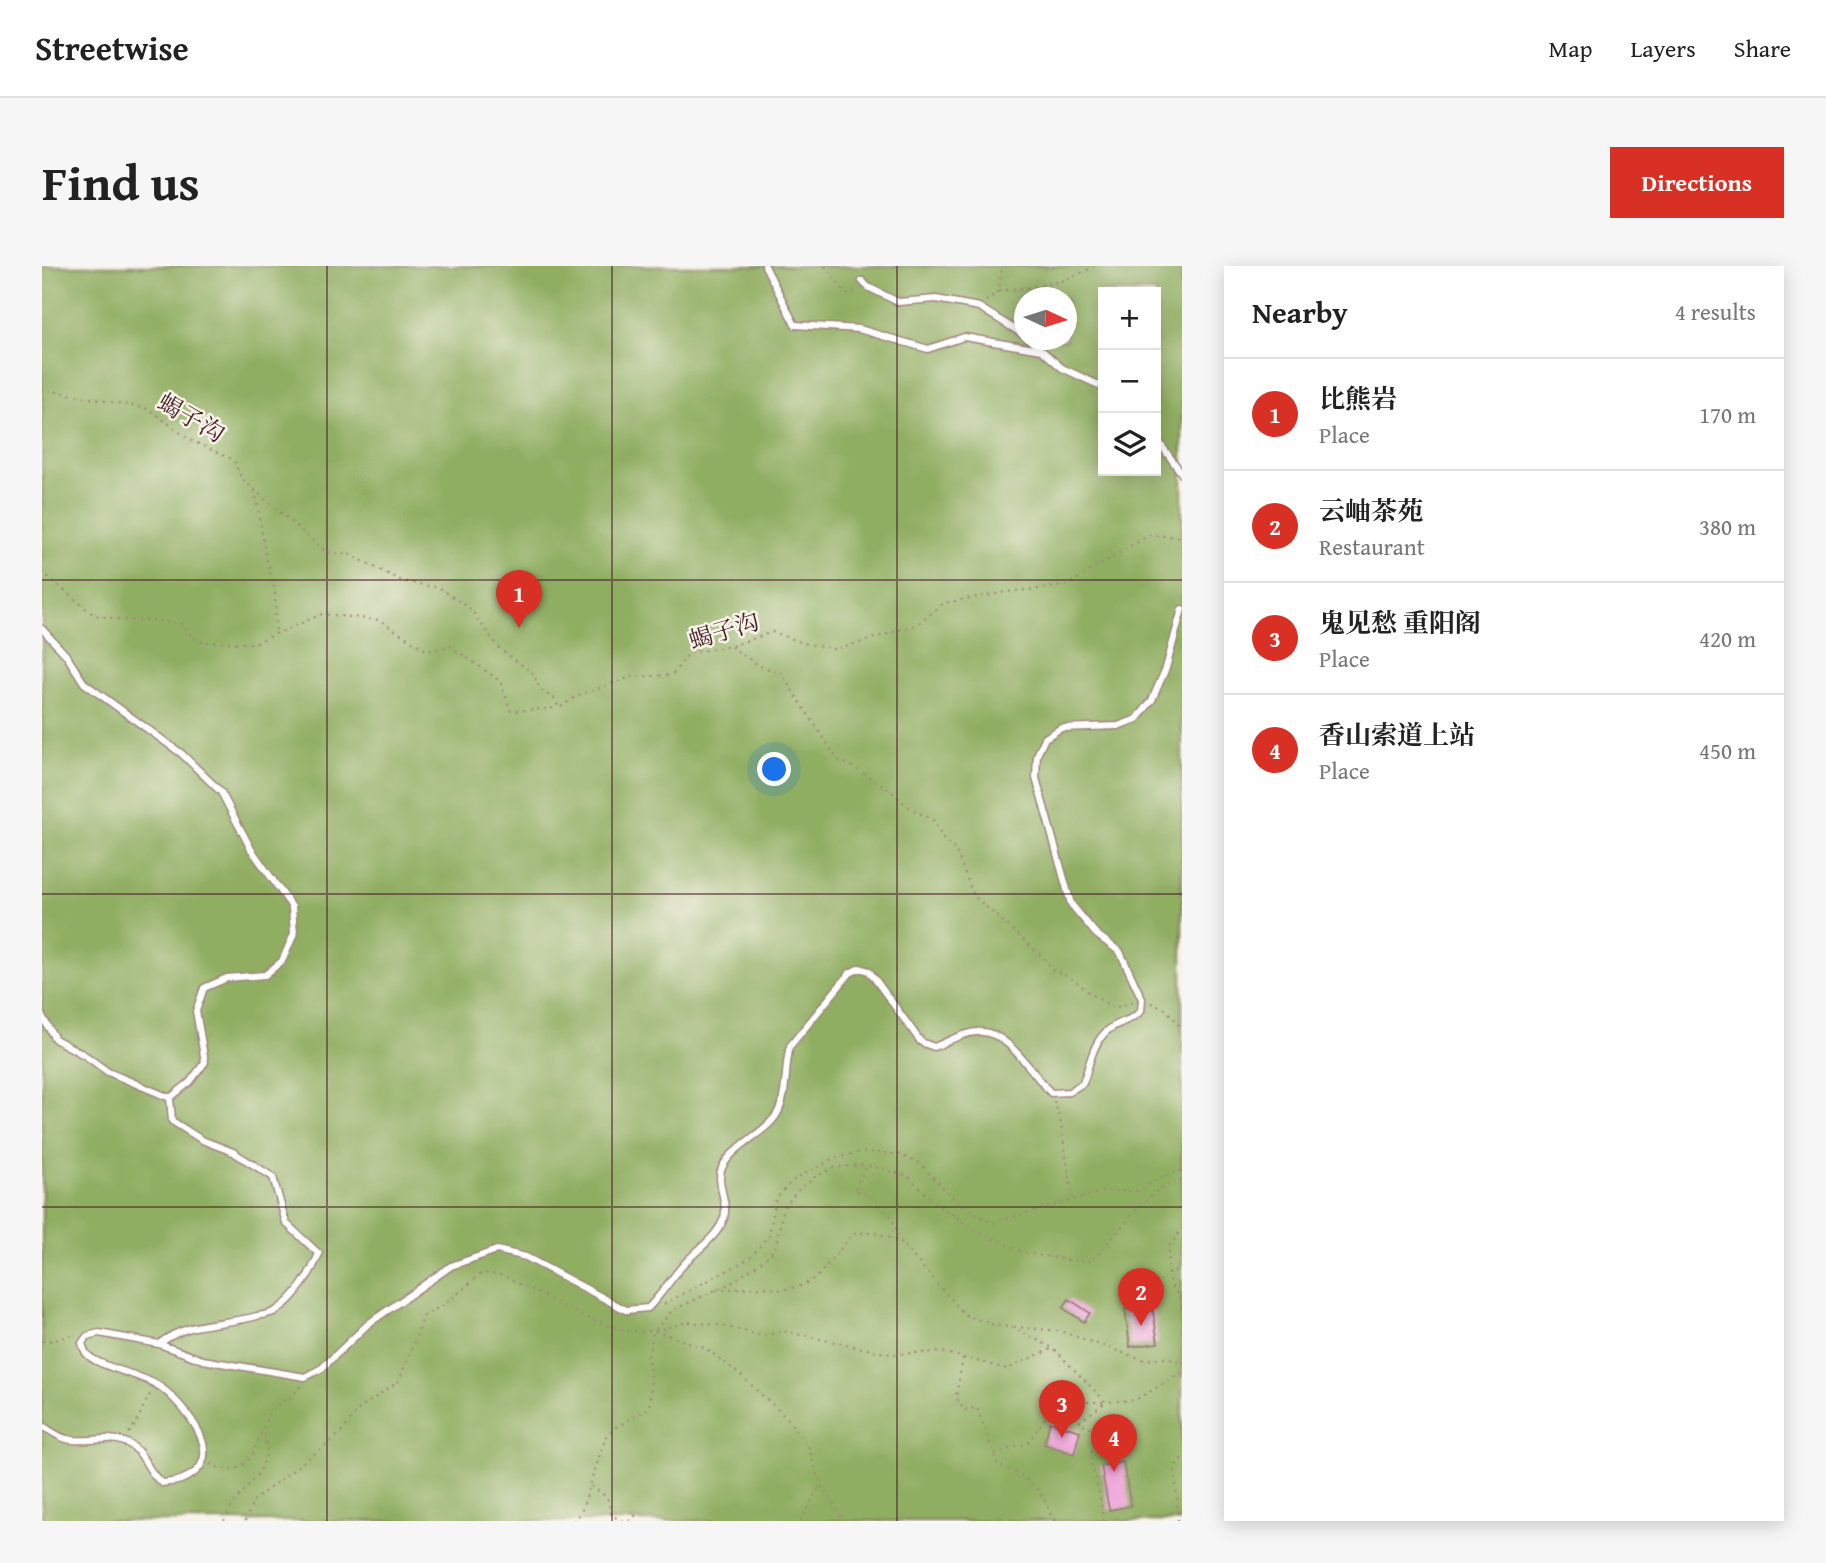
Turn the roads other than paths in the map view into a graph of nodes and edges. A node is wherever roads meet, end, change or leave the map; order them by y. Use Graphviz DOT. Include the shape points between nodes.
graph roads {
  1 [pos="765,266"];
  2 [pos="862,281"];
  3 [pos="1014,329"];
  4 [pos="1014,345"];
  5 [pos="1042,350"];
  6 [pos="1098,385"];
  7 [pos="1161,446"];
  8 [pos="1182,474"];
  9 [pos="1182,608"];
  10 [pos="42,629"];
  11 [pos="42,1016"];
  12 [pos="170,1098"];
  13 [pos="159,1344"];
  14 [pos="42,1426"];
  1 -- 4 [label="lane" via="795,325 859,329 928,349 964,337"];
  2 -- 3 [label="lane" via="898,302 936,299 979,307"];
  5 -- 6 [label="lane" via="1062,368"];
  7 -- 8 [label="lane"];
  9 -- 13 [label="lane" via="1166,668 1152,700 1137,719 1118,726 1061,728 1045,738 1037,755 1036,778 1071,904 1096,934 1120,952 1142,999 1142,1011 1098,1040 1083,1083 1069,1092 1051,1093 1006,1041 990,1032 974,1032 934,1046 921,1042 869,971 860,968 850,972 790,1046 777,1116 722,1167 725,1215 720,1227 648,1308 626,1310 526,1257 497,1250 451,1266 368,1324 322,1368 305,1377 203,1360"];
  10 -- 12 [label="lane" via="83,683 182,754 221,792 251,849 292,907 294,934 282,961 265,975 227,978 204,988 196,1011 205,1062"];
  11 -- 12 [label="lane" via="55,1039 107,1072"];
  12 -- 13 [label="lane" via="172,1121 274,1177 286,1223 319,1254 308,1278 277,1311 199,1325 174,1332"];
  13 -- 14 [label="lane" via="99,1333 82,1343 97,1361 157,1385 196,1424 204,1458 184,1479 162,1483 127,1443 66,1439"];
}
